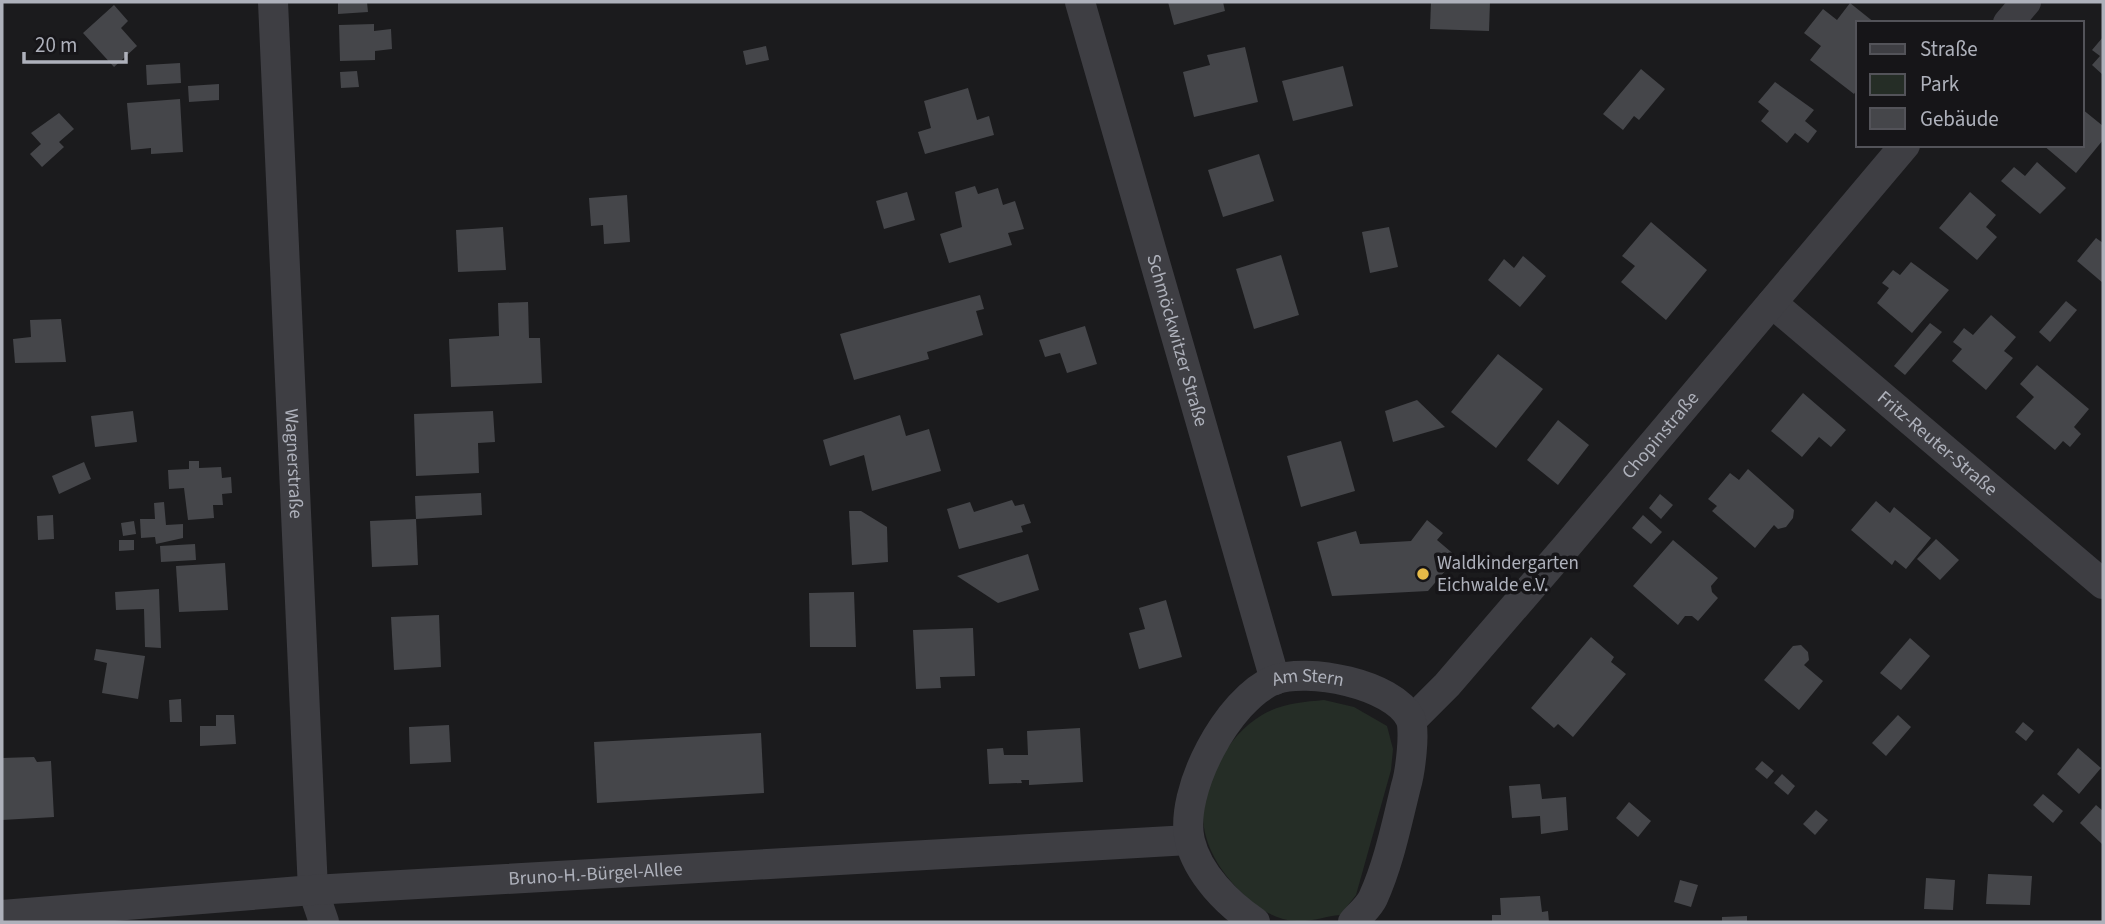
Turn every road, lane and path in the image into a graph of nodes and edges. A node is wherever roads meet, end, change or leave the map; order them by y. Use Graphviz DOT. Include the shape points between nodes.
graph roads {
  1 [pos="273,2"];
  2 [pos="1080,2"];
  3 [pos="2026,2"];
  4 [pos="2010,21"];
  5 [pos="1903,147"];
  6 [pos="1772,303"];
  7 [pos="2103,584"];
  8 [pos="1275,680"];
  9 [pos="1412,720"];
  10 [pos="1189,840"];
  11 [pos="313,890"];
  12 [pos="2,915"];
  13 [pos="324,922"];
  14 [pos="1255,922"];
  15 [pos="1353,922"];
  1 -- 11 [label="street, Wagnerstraße"];
  2 -- 8 [label="street, Schmöckwitzer Straße"];
  3 -- 4 [label="street"];
  5 -- 6 [label="street, Chopinstraße"];
  6 -- 7 [label="street, Fritz-Reuter-Straße"];
  6 -- 9 [label="street, Chopinstraße" via="1447,685"];
  8 -- 9 [label="street, Am Stern" via="1345,680 1385,693"];
  8 -- 10 [label="street, Am Stern" via="1251,695 1215,738 1198,779 1188,819"];
  9 -- 15 [label="street" via="1410,773 1392,839 1373,900"];
  10 -- 11 [label="street, Bruno-H.-Bürgel-Allee"];
  10 -- 14 [label="street" via="1217,888"];
  11 -- 12 [label="street, Bruno-H.-Bürgel-Allee"];
  11 -- 13 [label="street, Wagnerstraße"];
}
